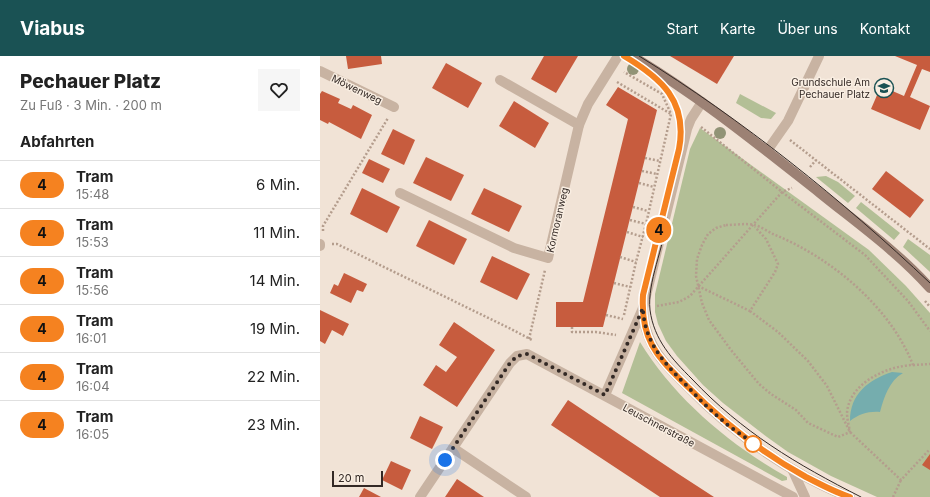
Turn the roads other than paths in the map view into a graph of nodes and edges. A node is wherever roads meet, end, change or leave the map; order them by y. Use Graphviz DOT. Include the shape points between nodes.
graph roads {
  1 [pos="632,56"];
  2 [pos="819,56"];
  3 [pos="615,60"];
  4 [pos="320,71"];
  5 [pos="500,80"];
  6 [pos="702,102"];
  7 [pos="394,107"];
  8 [pos="580,125"];
  9 [pos="767,152"];
  10 [pos="400,193"];
  11 [pos="930,288"];
  12 [pos="643,308"];
  13 [pos="605,395"];
  14 [pos="453,448"];
  15 [pos="792,469"];
  16 [pos="789,496"];
  17 [pos="420,497"];
  18 [pos="526,497"];
  19 [pos="805,497"];
  20 [pos="850,497"];
  1 -- 6 [label="main road"];
  2 -- 9 [label="street" via="788,121"];
  3 -- 8 [label="street, Kormoranweg" via="588,104"];
  4 -- 7 [label="street, Möwenweg"];
  5 -- 8 [label="street"];
  6 -- 9 [label="main road"];
  6 -- 12 [label="street" via="690,121"];
  8 -- 10 [label="street, Kormoranweg" via="548,258 514,248"];
  9 -- 11 [label="main road" via="907,265"];
  12 -- 13 [label="street"];
  12 -- 15 [label="street" via="644,322 652,346 674,373 722,420"];
  13 -- 14 [label="street, Leuschnerstraße" via="527,354 517,356"];
  13 -- 16 [label="street, Leuschnerstraße"];
  14 -- 17 [label="street"];
  14 -- 18 [label="street"];
  15 -- 19 [label="street"];
  15 -- 20 [label="street" via="830,490"];
}
